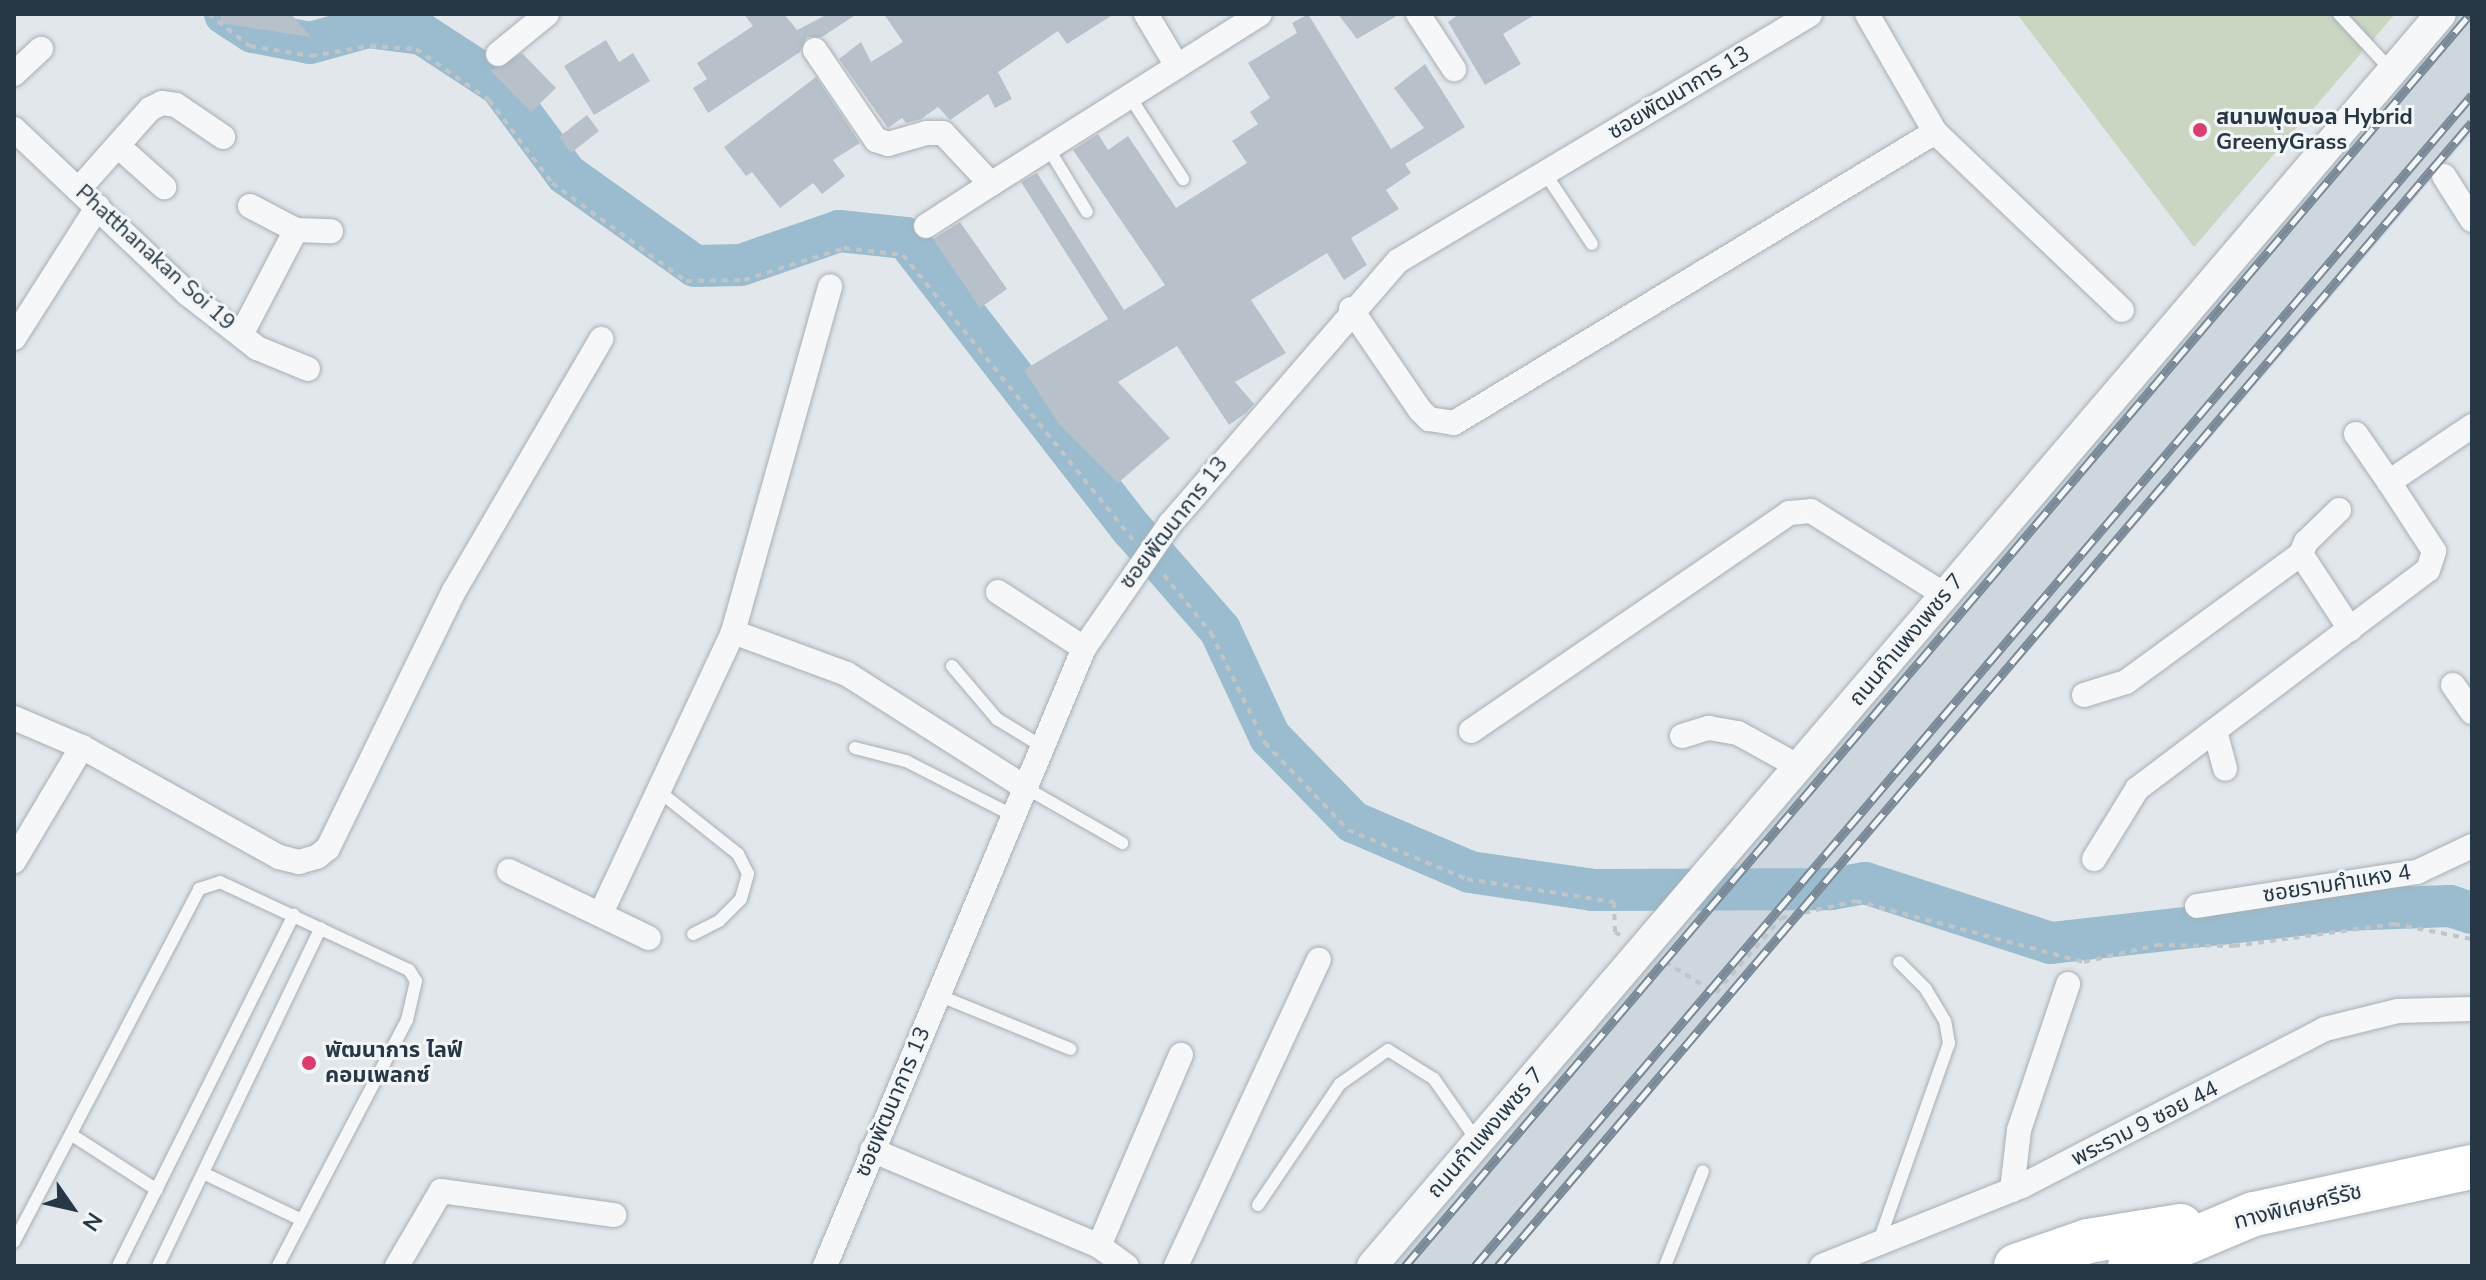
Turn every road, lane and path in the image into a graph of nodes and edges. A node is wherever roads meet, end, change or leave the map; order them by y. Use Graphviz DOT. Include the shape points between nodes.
graph roads {
  1 [pos="208,14"];
  2 [pos="547,14"];
  3 [pos="1146,14"];
  4 [pos="1260,14"];
  5 [pos="1418,14"];
  6 [pos="1810,14"];
  7 [pos="1867,14"];
  8 [pos="2339,14"];
  9 [pos="2441,14"];
  10 [pos="41,49"];
  11 [pos="815,50"];
  12 [pos="498,54"];
  13 [pos="1177,66"];
  14 [pos="1454,69"];
  15 [pos="2392,71"];
  16 [pos="14,74"];
  17 [pos="1130,97"];
  18 [pos="14,129"];
  19 [pos="1935,132"];
  20 [pos="223,137"];
  21 [pos="118,146"];
  22 [pos="1050,151"];
  23 [pos="1545,173"];
  24 [pos="2444,176"];
  25 [pos="1183,179"];
  26 [pos="991,184"];
  27 [pos="164,187"];
  28 [pos="78,190"];
  29 [pos="98,206"];
  30 [pos="250,206"];
  31 [pos="1087,212"];
  32 [pos="2472,220"];
  33 [pos="926,226"];
  34 [pos="296,230"];
  35 [pos="331,231"];
  36 [pos="1592,244"];
  37 [pos="830,286"];
  38 [pos="1351,309"];
  39 [pos="2122,310"];
  40 [pos="241,335"];
  41 [pos="14,338"];
  42 [pos="601,339"];
  43 [pos="308,369"];
  44 [pos="2472,426"];
  45 [pos="2356,434"];
  46 [pos="2389,482"];
  47 [pos="2339,510"];
  48 [pos="2301,554"];
  49 [pos="1127,579"];
  50 [pos="998,592"];
  51 [pos="1945,595"];
  52 [pos="2350,629"];
  53 [pos="733,632"];
  54 [pos="1084,648"];
  55 [pos="952,666"];
  56 [pos="2453,685"];
  57 [pos="2084,695"];
  58 [pos="2472,712"];
  59 [pos="14,718"];
  60 [pos="1471,731"];
  61 [pos="2215,731"];
  62 [pos="1682,736"];
  63 [pos="82,747"];
  64 [pos="1043,747"];
  65 [pos="855,748"];
  66 [pos="1799,767"];
  67 [pos="2225,769"];
  68 [pos="1026,788"];
  69 [pos="660,792"];
  70 [pos="1014,816"];
  71 [pos="1122,843"];
  72 [pos="2472,846"];
  73 [pos="2094,859"];
  74 [pos="14,861"];
  75 [pos="509,871"];
  76 [pos="2197,906"];
  77 [pos="602,911"];
  78 [pos="294,915"];
  79 [pos="321,928"];
  80 [pos="693,934"];
  81 [pos="649,938"];
  82 [pos="2472,939"];
  83 [pos="1630,941"];
  84 [pos="1319,960"];
  85 [pos="1899,962"];
  86 [pos="1678,970"];
  87 [pos="2068,984"];
  88 [pos="938,995"];
  89 [pos="2472,1009"];
  90 [pos="1070,1049"];
  91 [pos="1181,1055"];
  92 [pos="72,1135"];
  93 [pos="1478,1142"];
  94 [pos="872,1150"];
  95 [pos="2472,1167"];
  96 [pos="1703,1171"];
  97 [pos="205,1174"];
  98 [pos="157,1190"];
  99 [pos="2012,1190"];
  100 [pos="1258,1205"];
  101 [pos="2254,1214"];
  102 [pos="614,1215"];
  103 [pos="302,1220"];
  104 [pos="14,1242"];
  105 [pos="1878,1244"];
  106 [pos="1099,1246"];
  107 [pos="118,1266"];
  108 [pos="158,1266"];
  109 [pos="278,1266"];
  110 [pos="397,1266"];
  111 [pos="825,1266"];
  112 [pos="1127,1266"];
  113 [pos="1176,1266"];
  114 [pos="1372,1266"];
  115 [pos="1665,1266"];
  116 [pos="1822,1266"];
  117 [pos="2016,1266"];
  118 [pos="2130,1266"];
  119 [pos="2179,1266"];
  1 -- 49 [label="path" via="250,46 311,56 370,46 416,49 489,100 552,183 686,281 744,280 844,248 903,255 1139,547"];
  2 -- 12 [label="street"];
  3 -- 13 [label="street"];
  4 -- 13 [label="street"];
  5 -- 14 [label="street"];
  6 -- 23 [label="street, ซอยพัฒนาการ 13"];
  7 -- 19 [label="street"];
  8 -- 15 [label="lane"];
  9 -- 15 [label="street, ถนนกำแพงเพชร 7"];
  10 -- 16 [label="street"];
  11 -- 26 [label="street" via="876,140 888,144 943,133"];
  13 -- 17 [label="street"];
  15 -- 51 [label="street, ถนนกำแพงเพชร 7"];
  17 -- 22 [label="street"];
  17 -- 25 [label="lane"];
  18 -- 28 [label="street, Phatthanakan Soi 19"];
  19 -- 38 [label="street" via="1454,423 1429,419 1420,410"];
  19 -- 39 [label="street"];
  20 -- 21 [label="street" via="176,105 162,103"];
  21 -- 27 [label="street"];
  21 -- 28 [label="street"];
  22 -- 26 [label="street"];
  22 -- 31 [label="lane"];
  23 -- 36 [label="lane"];
  23 -- 38 [label="street, ซอยพัฒนาการ 13" via="1418,247"];
  24 -- 32 [label="street"];
  26 -- 33 [label="street"];
  28 -- 29 [label="street, Phatthanakan Soi 19"];
  29 -- 40 [label="street, Phatthanakan Soi 19" via="188,294"];
  29 -- 41 [label="street"];
  30 -- 34 [label="street"];
  34 -- 35 [label="street"];
  34 -- 40 [label="street"];
  37 -- 53 [label="street"];
  38 -- 49 [label="street, ซอยพัฒนาการ 13"];
  40 -- 43 [label="street, Phatthanakan Soi 19"];
  42 -- 63 [label="street" via="454,591 328,848 299,862 279,857"];
  44 -- 46 [label="street"];
  45 -- 46 [label="street"];
  46 -- 52 [label="street" via="2434,551 2434,561"];
  47 -- 48 [label="street" via="2306,542"];
  48 -- 52 [label="street"];
  48 -- 57 [label="street" via="2126,682"];
  49 -- 54 [label="street, ซอยพัฒนาการ 13"];
  49 -- 83 [label="path" via="1148,592 1161,571 1211,633 1265,743 1348,830 1467,879 1614,902 1615,932"];
  50 -- 54 [label="street"];
  51 -- 60 [label="street" via="1811,511 1789,513"];
  51 -- 66 [label="street, ถนนกำแพงเพชร 7"];
  52 -- 61 [label="street"];
  53 -- 68 [label="street" via="847,674"];
  53 -- 69 [label="street"];
  54 -- 64 [label="street, ซอยพัฒนาการ 13"];
  55 -- 64 [label="lane" via="997,719"];
  56 -- 58 [label="street"];
  59 -- 63 [label="street"];
  61 -- 67 [label="street"];
  61 -- 73 [label="street" via="2137,789"];
  62 -- 66 [label="street" via="1709,728 1738,733"];
  63 -- 74 [label="street"];
  64 -- 68 [label="street, ซอยพัฒนาการ 13"];
  65 -- 70 [label="lane" via="906,761"];
  66 -- 93 [label="street, ถนนกำแพงเพชร 7"];
  68 -- 70 [label="street, ซอยพัฒนาการ 13"];
  68 -- 71 [label="lane"];
  69 -- 77 [label="street"];
  69 -- 80 [label="lane" via="738,854 748,874 741,899 719,921"];
  70 -- 88 [label="street, ซอยพัฒนาการ 13"];
  72 -- 76 [label="street, ซอยรามคำแหง 4" via="2417,872"];
  75 -- 77 [label="street"];
  77 -- 81 [label="street"];
  78 -- 79 [label="lane"];
  78 -- 92 [label="lane" via="226,884 199,889"];
  78 -- 98 [label="lane"];
  79 -- 97 [label="lane"];
  79 -- 103 [label="lane" via="409,970 417,993"];
  82 -- 86 [label="path" via="2394,924 2234,946 2157,945 2084,962 1856,901 1781,918 1716,993"];
  84 -- 113 [label="street"];
  85 -- 105 [label="lane" via="1932,999 1945,1021 1949,1043"];
  87 -- 99 [label="street" via="2019,1130"];
  88 -- 90 [label="lane"];
  88 -- 94 [label="street, ซอยพัฒนาการ 13"];
  89 -- 99 [label="street, พระราม 9 ซอย 44" via="2398,1011 2325,1029"];
  91 -- 106 [label="street"];
  92 -- 98 [label="lane"];
  92 -- 104 [label="lane"];
  93 -- 100 [label="lane" via="1434,1079 1388,1050 1340,1084"];
  93 -- 114 [label="street, ถนนกำแพงเพชร 7"];
  94 -- 106 [label="street"];
  94 -- 111 [label="street, ซอยพัฒนาการ 13"];
  95 -- 101 [label="highway, ทางพิเศษศรีรัช"];
  96 -- 115 [label="lane"];
  97 -- 103 [label="lane"];
  97 -- 108 [label="lane"];
  98 -- 107 [label="lane"];
  99 -- 105 [label="street, พระราม 9 ซอย 44"];
  101 -- 117 [label="highway" via="2088,1241"];
  101 -- 118 [label="highway, ทางพิเศษศรีรัช"];
  101 -- 119 [label="highway"];
  102 -- 110 [label="street" via="441,1191"];
  103 -- 109 [label="lane"];
  105 -- 116 [label="street, พระราม 9 ซอย 44"];
  106 -- 112 [label="street"];
}
